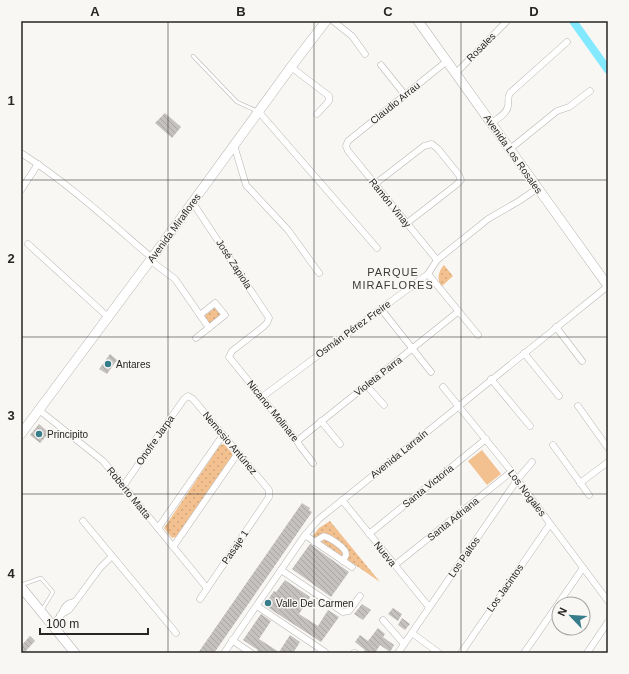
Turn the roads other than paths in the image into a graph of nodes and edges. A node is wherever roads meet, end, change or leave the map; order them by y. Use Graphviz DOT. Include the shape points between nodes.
graph roads {
  1 [pos="326,21"];
  2 [pos="333,21"];
  3 [pos="418,21"];
  4 [pos="508,21"];
  5 [pos="567,42"];
  6 [pos="365,54"];
  7 [pos="193,56"];
  8 [pos="447,60"];
  9 [pos="381,65"];
  10 [pos="291,67"];
  11 [pos="456,73"];
  12 [pos="590,91"];
  13 [pos="405,95"];
  14 [pos="259,112"];
  15 [pos="317,114"];
  16 [pos="491,123"];
  17 [pos="234,145"];
  18 [pos="346,146"];
  19 [pos="510,149"];
  20 [pos="21,153"];
  21 [pos="38,164"];
  22 [pos="375,184"];
  23 [pos="538,188"];
  24 [pos="21,190"];
  25 [pos="193,202"];
  26 [pos="407,224"];
  27 [pos="28,244"];
  28 [pos="377,248"];
  29 [pos="152,260"];
  30 [pos="437,260"];
  31 [pos="319,273"];
  32 [pos="428,274"];
  33 [pos="608,286"];
  34 [pos="381,309"];
  35 [pos="459,311"];
  36 [pos="200,314"];
  37 [pos="108,317"];
  38 [pos="556,327"];
  39 [pos="209,328"];
  40 [pos="478,336"];
  41 [pos="196,338"];
  42 [pos="412,348"];
  43 [pos="524,353"];
  44 [pos="232,361"];
  45 [pos="582,361"];
  46 [pos="431,372"];
  47 [pos="492,379"];
  48 [pos="366,385"];
  49 [pos="444,387"];
  50 [pos="188,396"];
  51 [pos="559,396"];
  52 [pos="262,397"];
  53 [pos="384,405"];
  54 [pos="458,406"];
  55 [pos="578,406"];
  56 [pos="39,410"];
  57 [pos="321,421"];
  58 [pos="530,426"];
  59 [pos="21,434"];
  60 [pos="223,435"];
  61 [pos="486,439"];
  62 [pos="297,440"];
  63 [pos="340,444"];
  64 [pos="552,445"];
  65 [pos="608,448"];
  66 [pos="238,452"];
  67 [pos="532,462"];
  68 [pos="608,462"];
  69 [pos="313,463"];
  70 [pos="511,472"];
  71 [pos="517,480"];
  72 [pos="580,482"];
  73 [pos="124,485"];
  74 [pos="270,494"];
  75 [pos="589,495"];
  76 [pos="342,500"];
  77 [pos="83,521"];
  78 [pos="550,524"];
  79 [pos="158,528"];
  80 [pos="369,534"];
  81 [pos="305,535"];
  82 [pos="314,542"];
  83 [pos="173,547"];
  84 [pos="112,556"];
  85 [pos="342,561"];
  86 [pos="395,565"];
  87 [pos="352,567"];
  88 [pos="583,568"];
  89 [pos="282,570"];
  90 [pos="21,586"];
  91 [pos="207,588"];
  92 [pos="360,596"];
  93 [pos="200,599"];
  94 [pos="608,601"];
  95 [pos="257,606"];
  96 [pos="429,608"];
  97 [pos="41,612"];
  98 [pos="383,620"];
  99 [pos="608,622"];
  100 [pos="52,625"];
  101 [pos="176,633"];
  102 [pos="412,633"];
  103 [pos="232,640"];
  104 [pos="404,644"];
  105 [pos="325,652"];
  106 [pos="75,653"];
  107 [pos="224,653"];
  108 [pos="251,653"];
  109 [pos="398,653"];
  110 [pos="439,653"];
  111 [pos="461,653"];
  112 [pos="524,653"];
  113 [pos="587,653"];
  1 -- 10 [label="main road, Avenida Miraflores"];
  2 -- 6 [label="street" via="352,36"];
  3 -- 8 [label="main road, Avenida Los Rosales"];
  4 -- 11 [label="street, Rosales"];
  5 -- 16 [label="street" via="510,93 506,112"];
  7 -- 14 [label="lane" via="237,102"];
  8 -- 11 [label="main road, Avenida Los Rosales"];
  8 -- 13 [label="street, Claudio Arrau"];
  9 -- 13 [label="street"];
  10 -- 14 [label="main road, Avenida Miraflores"];
  10 -- 15 [label="street" via="328,95 329,101"];
  11 -- 16 [label="main road, Avenida Los Rosales"];
  12 -- 19 [label="street" via="569,107 557,111"];
  13 -- 18 [label="street, Claudio Arrau" via="348,141"];
  14 -- 17 [label="main road, Avenida Miraflores"];
  14 -- 28 [label="street"];
  16 -- 19 [label="main road, Avenida Los Rosales"];
  17 -- 25 [label="main road, Avenida Miraflores"];
  17 -- 31 [label="street" via="246,185 288,230"];
  18 -- 22 [label="street, Ramón Vinay"];
  19 -- 23 [label="main road, Avenida Los Rosales"];
  20 -- 21 [label="street"];
  21 -- 24 [label="street"];
  21 -- 29 [label="street" via="88,203"];
  22 -- 26 [label="street, Ramón Vinay"];
  22 -- 26 [label="street" via="424,146 432,144 459,175 460,180 456,185"];
  23 -- 30 [label="street, Osmán Pérez Freire" via="488,219"];
  23 -- 33 [label="main road, Avenida Los Rosales"];
  25 -- 29 [label="main road, Avenida Miraflores"];
  25 -- 44 [label="street, José Zapiola" via="268,315 268,321 263,327 232,351"];
  26 -- 30 [label="street, Ramón Vinay"];
  27 -- 37 [label="street"];
  29 -- 36 [label="street" via="175,279"];
  29 -- 37 [label="main road, Avenida Miraflores"];
  30 -- 32 [label="street, Osmán Pérez Freire"];
  32 -- 34 [label="street, Osmán Pérez Freire"];
  32 -- 35 [label="street"];
  33 -- 38 [label="street, Avenida Larraín"];
  34 -- 42 [label="street"];
  34 -- 52 [label="street, Osmán Pérez Freire"];
  35 -- 40 [label="street"];
  35 -- 42 [label="street, Violeta Parra"];
  36 -- 39 [label="street"];
  36 -- 39 [label="street" via="215,303 225,316"];
  37 -- 56 [label="main road, Avenida Miraflores"];
  38 -- 43 [label="street, Avenida Larraín"];
  38 -- 45 [label="street"];
  39 -- 41 [label="street"];
  42 -- 46 [label="street"];
  42 -- 48 [label="street, Violeta Parra"];
  43 -- 47 [label="street, Avenida Larraín"];
  43 -- 51 [label="street"];
  44 -- 52 [label="street, Nicanor Molinare"];
  47 -- 54 [label="street, Avenida Larraín"];
  47 -- 58 [label="street"];
  48 -- 53 [label="street"];
  48 -- 57 [label="street, Violeta Parra"];
  49 -- 54 [label="street, Los Nogales"];
  50 -- 60 [label="street, Nemesio Antúnez"];
  50 -- 73 [label="street, Onofre Jarpa" via="184,398"];
  52 -- 62 [label="street, Nicanor Molinare"];
  54 -- 61 [label="street, Los Nogales"];
  54 -- 76 [label="street, Avenida Larraín"];
  55 -- 65 [label="street"];
  56 -- 59 [label="main road, Avenida Miraflores"];
  56 -- 73 [label="street, Roberto Matta" via="102,461"];
  57 -- 62 [label="street, Violeta Parra"];
  57 -- 63 [label="street"];
  60 -- 66 [label="street, Nemesio Antúnez"];
  60 -- 79 [label="street"];
  61 -- 70 [label="street, Los Nogales"];
  61 -- 80 [label="street, Santa Victoria"];
  62 -- 69 [label="street, Nicanor Molinare"];
  64 -- 72 [label="street"];
  66 -- 74 [label="street, Nemesio Antúnez"];
  66 -- 83 [label="street"];
  67 -- 71 [label="street, Los Paltos"];
  68 -- 72 [label="street"];
  70 -- 71 [label="street, Los Nogales"];
  70 -- 86 [label="street, Santa Adriana"];
  71 -- 78 [label="street, Los Nogales"];
  71 -- 96 [label="street, Los Paltos"];
  72 -- 75 [label="street"];
  73 -- 79 [label="street, Roberto Matta"];
  74 -- 91 [label="street, Pasaje 1"];
  76 -- 80 [label="street, Nueva"];
  76 -- 81 [label="street, Avenida Larraín" via="319,519"];
  77 -- 84 [label="street"];
  78 -- 88 [label="street, Los Nogales"];
  78 -- 111 [label="street, Los Jacintos"];
  79 -- 83 [label="street, Roberto Matta"];
  80 -- 86 [label="street, Nueva"];
  81 -- 82 [label="street"];
  81 -- 89 [label="street, Avenida Larraín"];
  82 -- 85 [label="street"];
  82 -- 85 [label="street" via="324,536 339,544 346,553"];
  83 -- 91 [label="street, Roberto Matta"];
  84 -- 100 [label="street" via="69,610"];
  84 -- 101 [label="street"];
  85 -- 87 [label="street"];
  86 -- 96 [label="street, Nueva"];
  88 -- 94 [label="street, Los Nogales"];
  88 -- 112 [label="street"];
  89 -- 92 [label="street" via="343,612 349,611"];
  89 -- 95 [label="street, Avenida Larraín"];
  90 -- 97 [label="main road"];
  90 -- 97 [label="lane" via="41,578 53,592"];
  91 -- 93 [label="street, Pasaje 1"];
  95 -- 103 [label="street, Avenida Larraín"];
  95 -- 105 [label="street"];
  96 -- 102 [label="street, Los Paltos"];
  97 -- 100 [label="main road"];
  98 -- 104 [label="street"];
  99 -- 113 [label="street"];
  100 -- 106 [label="main road"];
  102 -- 104 [label="street, Los Paltos"];
  102 -- 110 [label="street"];
  103 -- 107 [label="street, Avenida Larraín"];
  103 -- 108 [label="street"];
  104 -- 109 [label="street, Los Paltos"];
}
